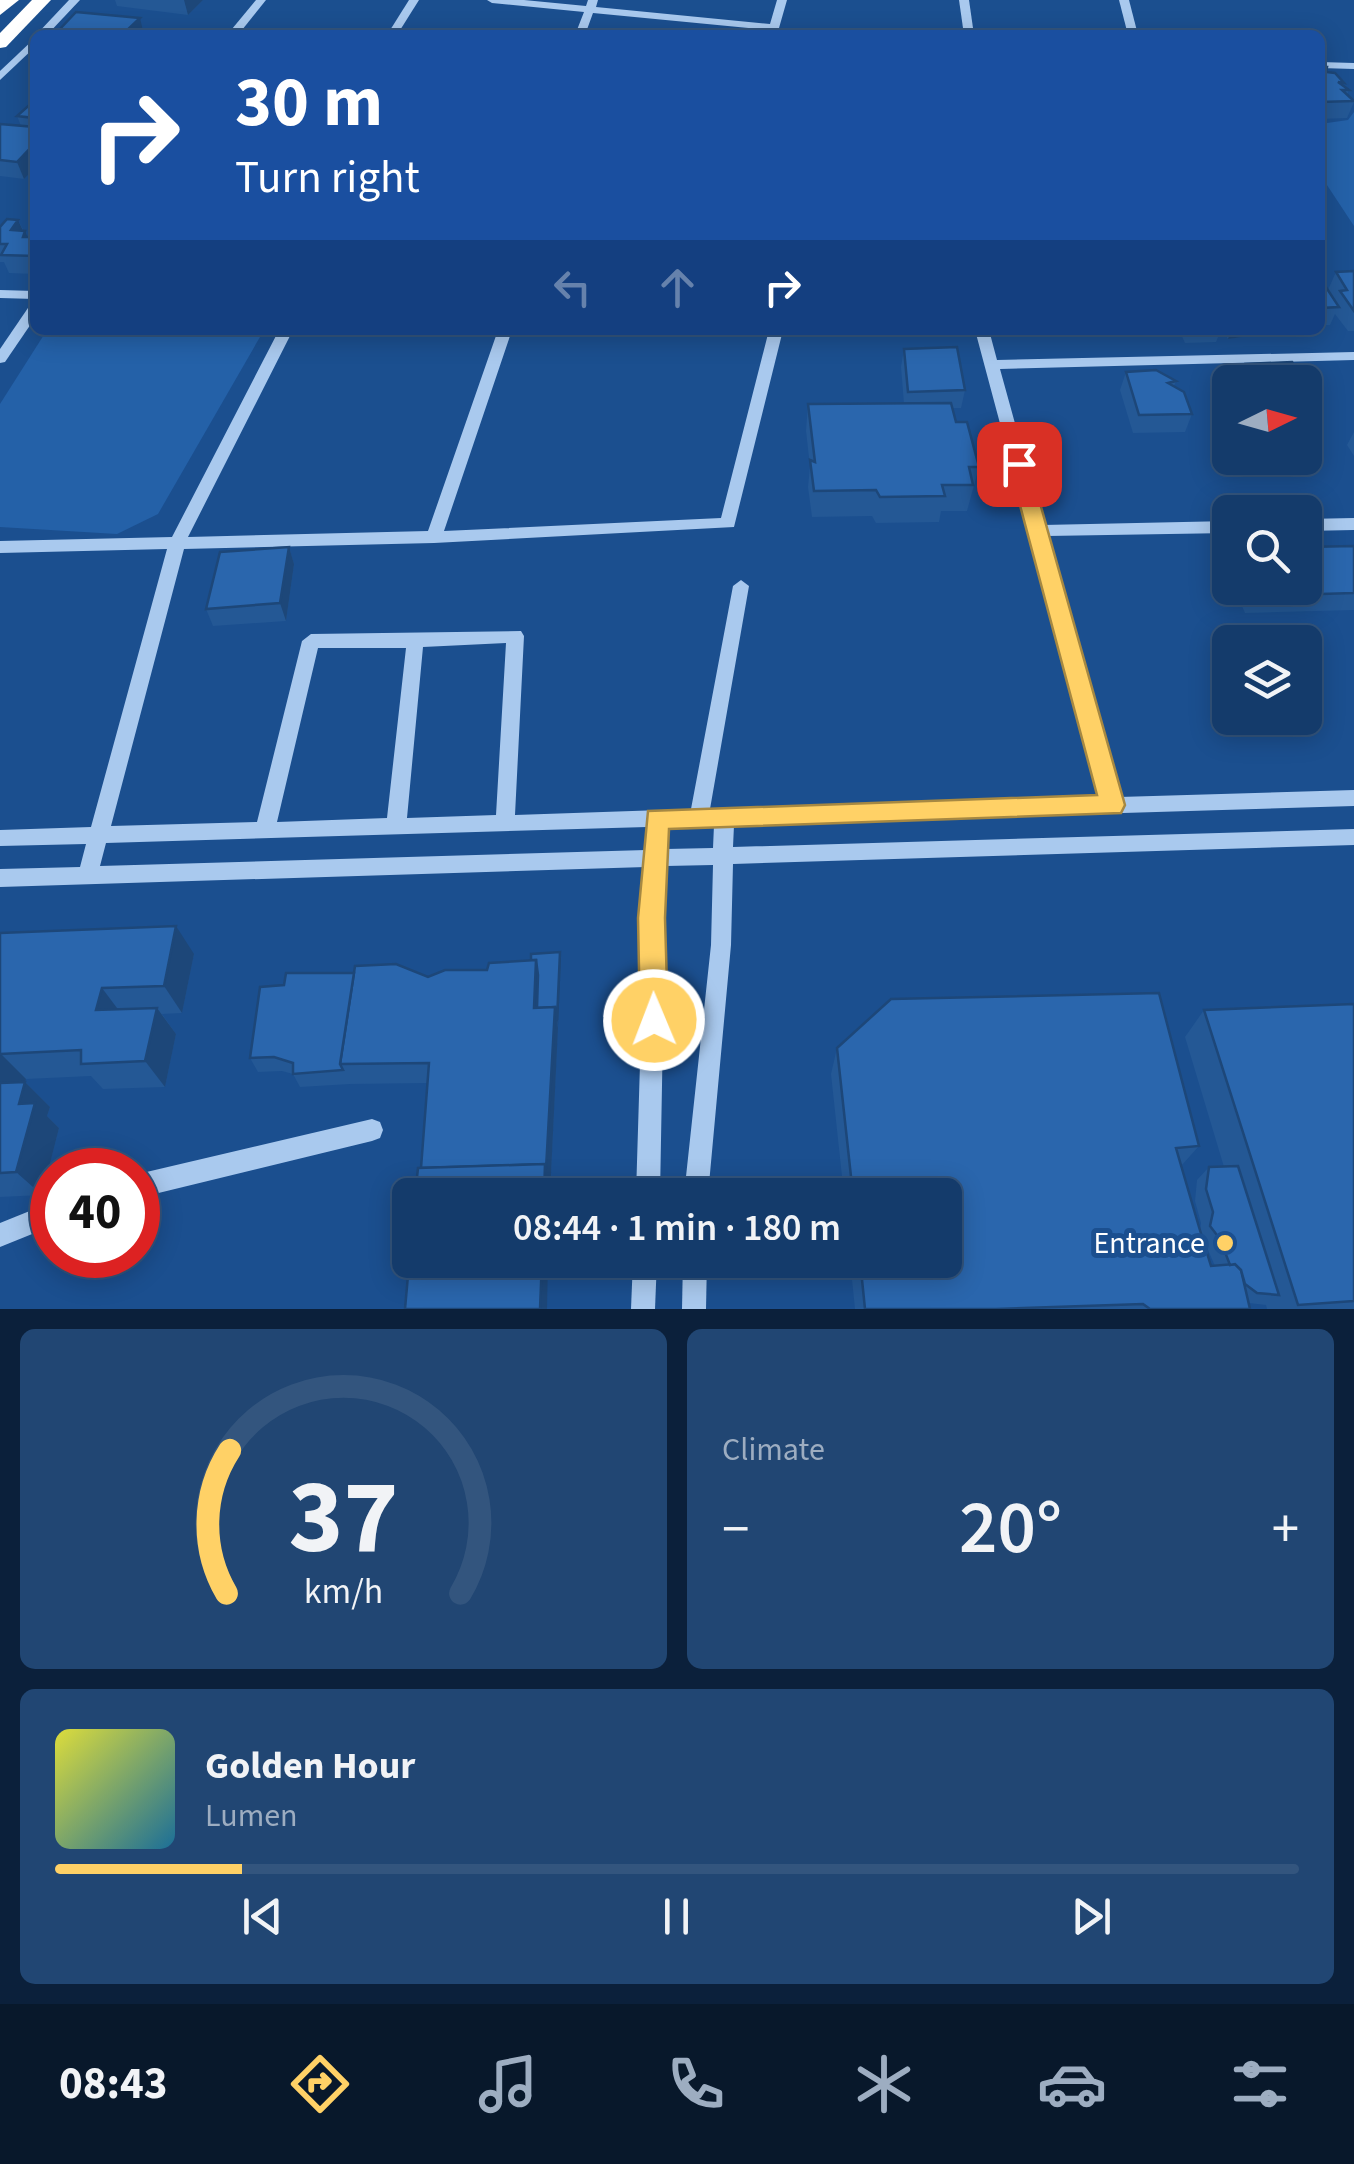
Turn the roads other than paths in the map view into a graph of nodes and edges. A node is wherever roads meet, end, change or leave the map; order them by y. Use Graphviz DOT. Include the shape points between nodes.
graph roads {
  1 [pos="10,0"];
  2 [pos="42,0"];
  3 [pos="75,0"];
  4 [pos="261,0"];
  5 [pos="414,0"];
  6 [pos="492,0"];
  7 [pos="782,0"];
  8 [pos="964,0"];
  9 [pos="1124,0"];
  10 [pos="592,4"];
  11 [pos="0,10"];
  12 [pos="46,30"];
  13 [pos="236,30"];
  14 [pos="395,30"];
  15 [pos="582,30"];
  16 [pos="766,30"];
  17 [pos="773,30"];
  18 [pos="967,30"];
  19 [pos="1131,30"];
  20 [pos="0,44"];
  21 [pos="30,46"];
  22 [pos="1325,65"];
  23 [pos="1354,66"];
  24 [pos="0,77"];
  25 [pos="0,294"];
  26 [pos="30,295"];
  27 [pos="30,315"];
  28 [pos="283,335"];
  29 [pos="504,335"];
  30 [pos="775,335"];
  31 [pos="983,335"];
  32 [pos="1354,356"];
  33 [pos="0,359"];
  34 [pos="991,365"];
  35 [pos="1354,524"];
  36 [pos="1322,525"];
  37 [pos="1212,526"];
  38 [pos="1037,531"];
  39 [pos="434,537"];
  40 [pos="177,543"];
  41 [pos="0,548"];
  42 [pos="741,586"];
  43 [pos="415,641"];
  44 [pos="1354,798"];
  45 [pos="1112,805"];
  46 [pos="724,816"];
  47 [pos="699,817"];
  48 [pos="657,818"];
  49 [pos="505,823"];
  50 [pos="396,826"];
  51 [pos="265,830"];
  52 [pos="98,835"];
  53 [pos="1354,837"];
  54 [pos="0,838"];
  55 [pos="723,856"];
  56 [pos="655,858"];
  57 [pos="88,874"];
  58 [pos="0,878"];
  59 [pos="372,1130"];
  60 [pos="648,1178"];
  61 [pos="698,1178"];
  62 [pos="160,1181"];
  63 [pos="30,1223"];
  64 [pos="0,1236"];
  65 [pos="644,1278"];
  66 [pos="695,1278"];
  67 [pos="643,1309"];
  68 [pos="694,1309"];
  1 -- 11 [label="highway"];
  2 -- 20 [label="highway"];
  3 -- 12 [label="street"];
  4 -- 13 [label="street"];
  5 -- 14 [label="street"];
  6 -- 10 [label="street"];
  7 -- 17 [label="street"];
  8 -- 18 [label="street"];
  9 -- 19 [label="street"];
  10 -- 15 [label="street"];
  10 -- 16 [label="street"];
  21 -- 24 [label="street"];
  22 -- 23 [label="street"];
  25 -- 26 [label="street"];
  27 -- 33 [label="street"];
  28 -- 40 [label="street"];
  29 -- 39 [label="street"];
  30 -- 39 [label="street" via="728,523"];
  31 -- 34 [label="street"];
  32 -- 34 [label="street"];
  34 -- 38 [label="street"];
  35 -- 36 [label="street"];
  37 -- 38 [label="street"];
  38 -- 45 [label="street"];
  39 -- 40 [label="street"];
  40 -- 41 [label="street"];
  40 -- 52 [label="street"];
  42 -- 47 [label="street"];
  43 -- 49 [label="street" via="515,636"];
  43 -- 50 [label="street"];
  43 -- 51 [label="street" via="311,641"];
  44 -- 45 [label="street"];
  45 -- 46 [label="street"];
  46 -- 47 [label="street"];
  46 -- 55 [label="street"];
  47 -- 48 [label="street"];
  48 -- 49 [label="street"];
  48 -- 56 [label="street"];
  49 -- 50 [label="street"];
  50 -- 51 [label="street"];
  51 -- 52 [label="street"];
  52 -- 54 [label="street"];
  52 -- 57 [label="street"];
  53 -- 55 [label="street"];
  55 -- 56 [label="street"];
  55 -- 61 [label="street"];
  56 -- 57 [label="street"];
  56 -- 60 [label="street"];
  57 -- 58 [label="street"];
  59 -- 62 [label="street"];
  63 -- 64 [label="street"];
  65 -- 67 [label="street"];
  66 -- 68 [label="street"];
}
